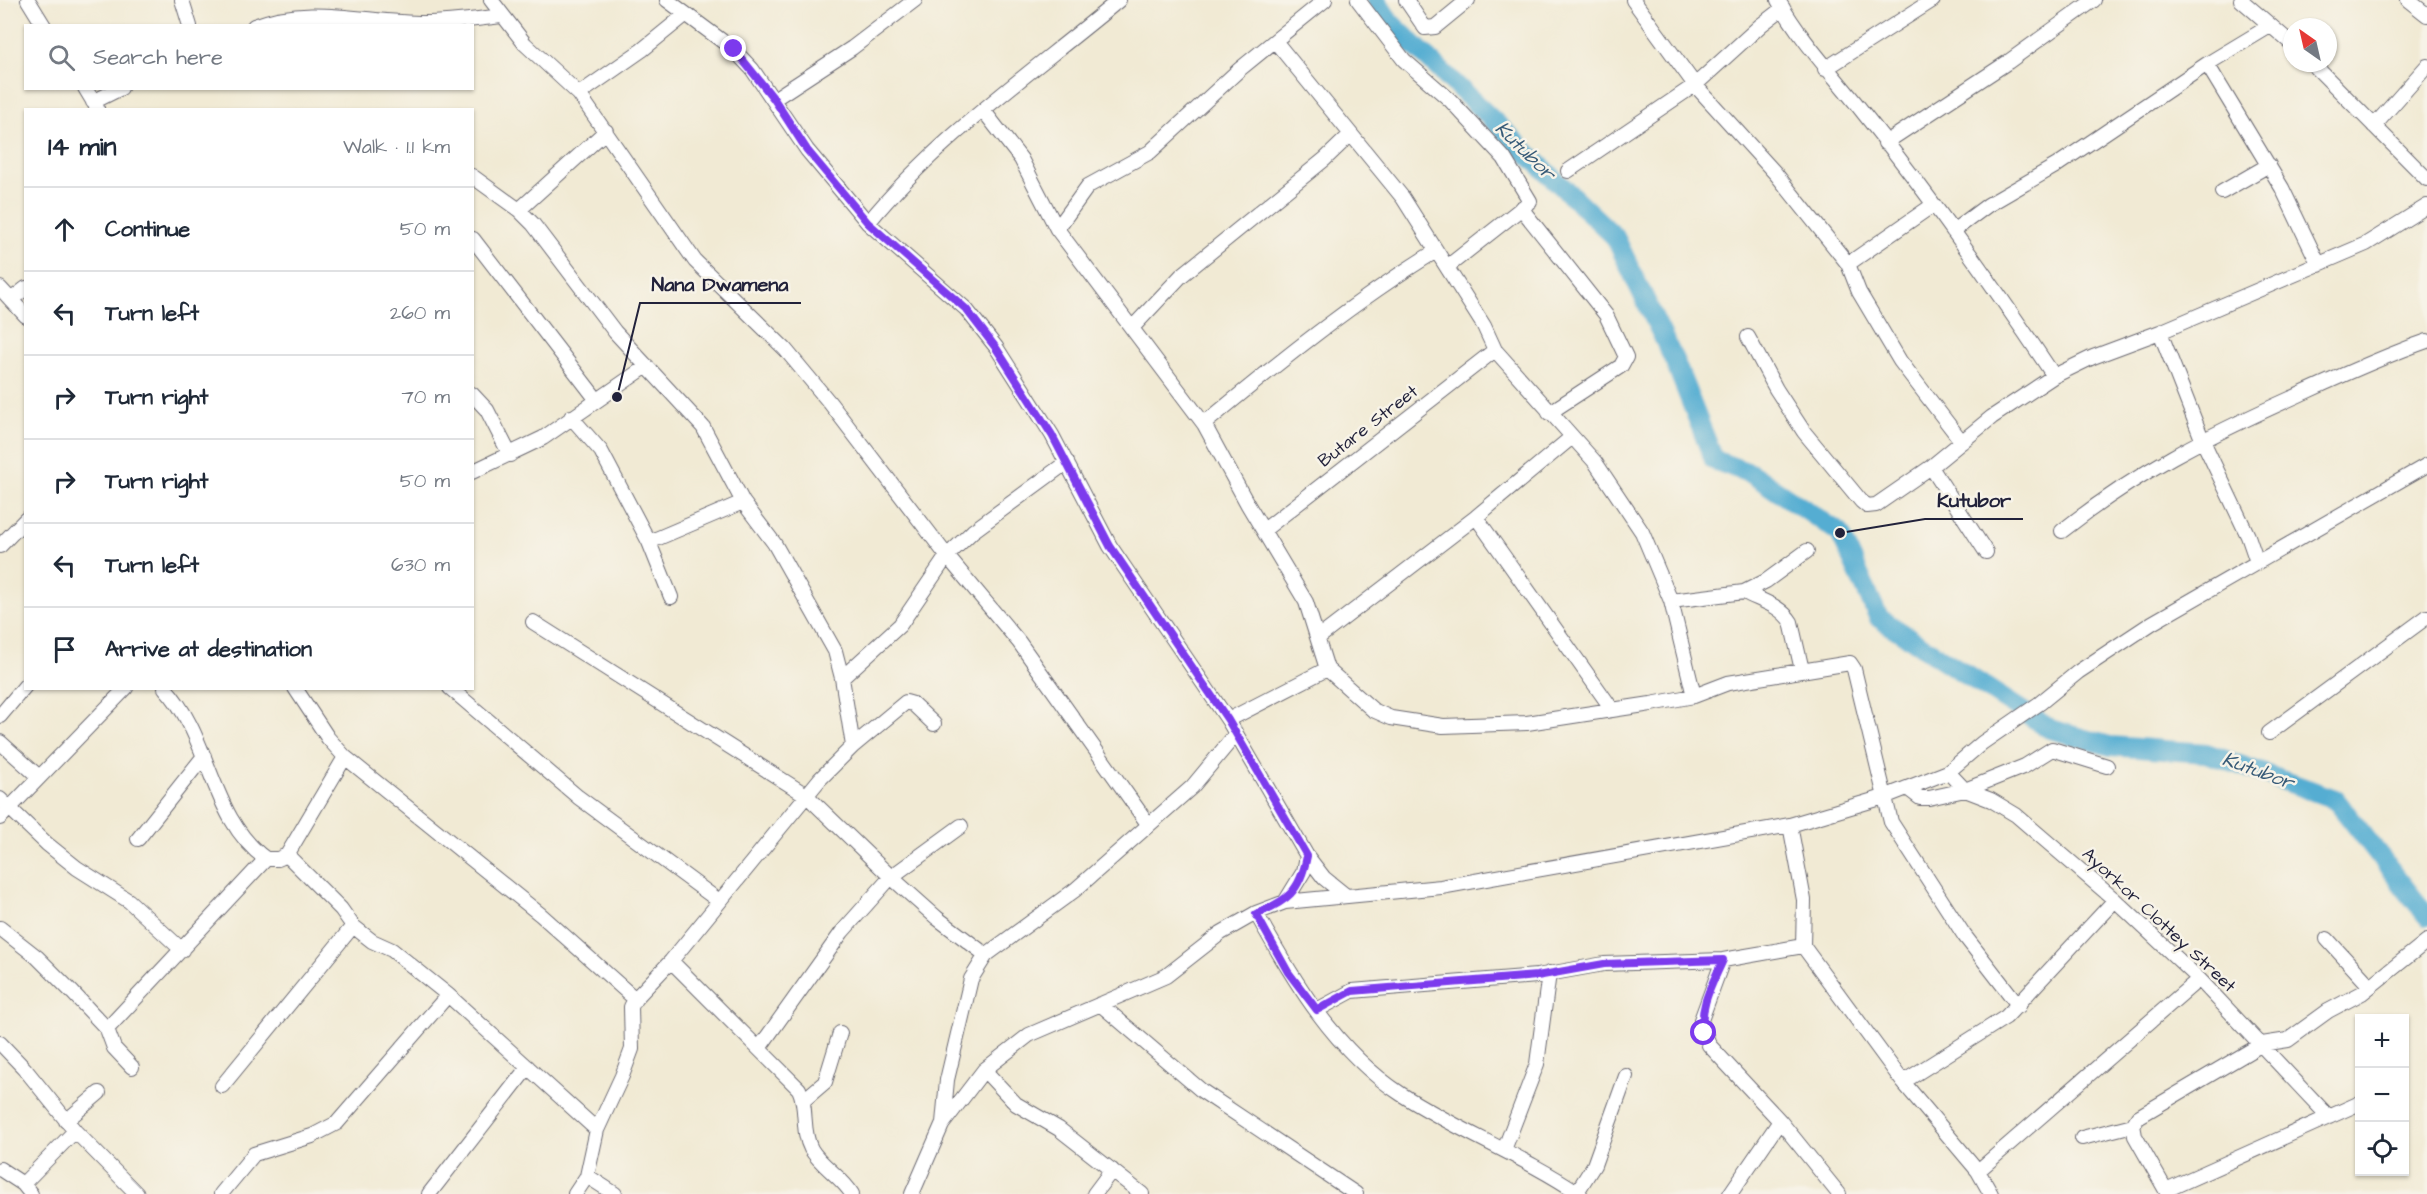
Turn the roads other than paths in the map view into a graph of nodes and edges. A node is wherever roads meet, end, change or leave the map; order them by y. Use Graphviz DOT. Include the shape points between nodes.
graph roads {
  1 [pos="27,0"];
  2 [pos="182,0"];
  3 [pos="491,0"];
  4 [pos="667,0"];
  5 [pos="915,0"];
  6 [pos="1119,0"];
  7 [pos="1358,0"];
  8 [pos="1406,0"];
  9 [pos="1468,0"];
  10 [pos="1633,0"];
  11 [pos="1933,0"];
  12 [pos="2094,0"];
  13 [pos="2241,0"];
  14 [pos="2408,0"];
  15 [pos="1321,1"];
  16 [pos="1781,4"];
  17 [pos="686,15"];
  18 [pos="2427,15"];
  19 [pos="502,16"];
  20 [pos="43,24"];
  21 [pos="189,24"];
  22 [pos="259,24"];
  23 [pos="2270,26"];
  24 [pos="2283,37"];
  25 [pos="1275,41"];
  26 [pos="2207,64"];
  27 [pos="2427,66"];
  28 [pos="1825,69"];
  29 [pos="2321,72"];
  30 [pos="1695,85"];
  31 [pos="86,90"];
  32 [pos="118,90"];
  33 [pos="579,94"];
  34 [pos="774,99"];
  35 [pos="95,106"];
  36 [pos="983,110"];
  37 [pos="2374,126"];
  38 [pos="606,131"];
  39 [pos="1351,134"];
  40 [pos="1885,143"];
  41 [pos="2269,165"];
  42 [pos="1568,171"];
  43 [pos="474,177"];
  44 [pos="2427,179"];
  45 [pos="2222,192"];
  46 [pos="1529,202"];
  47 [pos="1933,205"];
  48 [pos="2427,206"];
  49 [pos="519,210"];
  50 [pos="868,223"];
  51 [pos="1057,229"];
  52 [pos="1953,231"];
  53 [pos="474,242"];
  54 [pos="1436,251"];
  55 [pos="1848,264"];
  56 [pos="2319,265"];
  57 [pos="1447,267"];
  58 [pos="0,288"];
  59 [pos="24,290"];
  60 [pos="12,299"];
  61 [pos="24,314"];
  62 [pos="1132,328"];
  63 [pos="2160,332"];
  64 [pos="1748,337"];
  65 [pos="2427,341"];
  66 [pos="1495,350"];
  67 [pos="647,366"];
  68 [pos="2054,376"];
  69 [pos="474,396"];
  70 [pos="597,400"];
  71 [pos="1549,413"];
  72 [pos="571,417"];
  73 [pos="1204,424"];
  74 [pos="1572,437"];
  75 [pos="2202,438"];
  76 [pos="1962,442"];
  77 [pos="510,455"];
  78 [pos="1067,462"];
  79 [pos="2427,465"];
  80 [pos="1931,466"];
  81 [pos="474,471"];
  82 [pos="743,502"];
  83 [pos="1476,517"];
  84 [pos="24,521"];
  85 [pos="1264,530"];
  86 [pos="2062,531"];
  87 [pos="649,542"];
  88 [pos="0,546"];
  89 [pos="1807,551"];
  90 [pos="1986,552"];
  91 [pos="947,556"];
  92 [pos="2257,562"];
  93 [pos="1744,592"];
  94 [pos="671,597"];
  95 [pos="1671,600"];
  96 [pos="2427,617"];
  97 [pos="532,622"];
  98 [pos="1318,638"];
  99 [pos="1327,669"];
  100 [pos="1802,670"];
  101 [pos="842,678"];
  102 [pos="24,687"];
  103 [pos="124,690"];
  104 [pos="166,690"];
  105 [pos="296,690"];
  106 [pos="452,690"];
  107 [pos="1695,696"];
  108 [pos="1612,709"];
  109 [pos="0,716"];
  110 [pos="1228,720"];
  111 [pos="934,724"];
  112 [pos="2269,733"];
  113 [pos="1236,734"];
  114 [pos="0,742"];
  115 [pos="853,746"];
  116 [pos="204,756"];
  117 [pos="345,757"];
  118 [pos="2107,766"];
  119 [pos="1948,772"];
  120 [pos="39,777"];
  121 [pos="1907,788"];
  122 [pos="1965,789"];
  123 [pos="806,795"];
  124 [pos="1884,797"];
  125 [pos="3,808"];
  126 [pos="1148,824"];
  127 [pos="1790,825"];
  128 [pos="961,826"];
  129 [pos="138,839"];
  130 [pos="287,855"];
  131 [pos="1307,856"];
  132 [pos="266,859"];
  133 [pos="891,877"];
  134 [pos="1345,895"];
  135 [pos="2115,900"];
  136 [pos="719,901"];
  137 [pos="1285,902"];
  138 [pos="1256,914"];
  139 [pos="353,926"];
  140 [pos="0,928"];
  141 [pos="2326,939"];
  142 [pos="2427,941"];
  143 [pos="1803,946"];
  144 [pos="182,950"];
  145 [pos="986,955"];
  146 [pos="1723,960"];
  147 [pos="671,961"];
  148 [pos="1549,973"];
  149 [pos="2199,979"];
  150 [pos="2370,986"];
  151 [pos="448,995"];
  152 [pos="635,999"];
  153 [pos="1100,1004"];
  154 [pos="2019,1006"];
  155 [pos="1317,1010"];
  156 [pos="106,1029"];
  157 [pos="840,1033"];
  158 [pos="0,1043"];
  159 [pos="2262,1044"];
  160 [pos="760,1047"];
  161 [pos="528,1066"];
  162 [pos="132,1067"];
  163 [pos="984,1070"];
  164 [pos="1626,1076"];
  165 [pos="1904,1082"];
  166 [pos="222,1086"];
  167 [pos="99,1093"];
  168 [pos="804,1100"];
  169 [pos="2355,1105"];
  170 [pos="2329,1117"];
  171 [pos="1780,1121"];
  172 [pos="942,1125"];
  173 [pos="2133,1125"];
  174 [pos="71,1126"];
  175 [pos="597,1130"];
  176 [pos="2082,1138"];
  177 [pos="1504,1150"];
  178 [pos="0,1168"];
  179 [pos="1112,1170"];
  180 [pos="1978,1171"];
  181 [pos="587,1176"];
  182 [pos="27,1189"];
  183 [pos="2167,1192"];
  184 [pos="1579,1193"];
  185 [pos="137,1194"];
  186 [pos="221,1194"];
  187 [pos="429,1194"];
  188 [pos="575,1194"];
  189 [pos="615,1194"];
  190 [pos="852,1194"];
  191 [pos="912,1194"];
  192 [pos="1094,1194"];
  193 [pos="1142,1194"];
  194 [pos="1356,1194"];
  195 [pos="1730,1194"];
  196 [pos="1839,1194"];
  197 [pos="1991,1194"];
  1 -- 20 [label="street"];
  2 -- 21 [label="street"];
  3 -- 19 [label="street"];
  4 -- 17 [label="street"];
  5 -- 34 [label="street" via="852,48"];
  6 -- 36 [label="street"];
  7 -- 46 [label="street" via="1404,60 1450,100 1504,158"];
  8 -- 9 [label="street" via="1425,28 1435,27"];
  10 -- 30 [label="street"];
  11 -- 28 [label="street"];
  12 -- 40 [label="street" via="2008,63"];
  13 -- 23 [label="street"];
  14 -- 18 [label="street"];
  15 -- 25 [label="street"];
  16 -- 28 [label="street"];
  16 -- 30 [label="street"];
  17 -- 33 [label="street"];
  17 -- 34 [label="street" via="734,49"];
  19 -- 22 [label="street" via="423,23 301,14"];
  19 -- 33 [label="street" via="525,44"];
  23 -- 24 [label="street"];
  23 -- 26 [label="street"];
  25 -- 39 [label="street"];
  25 -- 51 [label="street" via="1149,152 1088,186"];
  26 -- 41 [label="street"];
  26 -- 52 [label="street"];
  27 -- 37 [label="street"];
  28 -- 40 [label="street"];
  29 -- 37 [label="street"];
  30 -- 42 [label="street"];
  30 -- 55 [label="street" via="1776,174"];
  31 -- 35 [label="street"];
  32 -- 35 [label="street"];
  33 -- 38 [label="street"];
  34 -- 50 [label="street" via="807,150"];
  36 -- 50 [label="street" via="904,182"];
  36 -- 51 [label="street" via="1021,159"];
  37 -- 44 [label="street"];
  38 -- 49 [label="street"];
  38 -- 91 [label="street" via="680,242 720,288 785,349"];
  39 -- 54 [label="street" via="1403,198"];
  39 -- 62 [label="street" via="1181,276"];
  40 -- 47 [label="street"];
  41 -- 45 [label="street"];
  41 -- 56 [label="street"];
  43 -- 49 [label="street"];
  46 -- 57 [label="street"];
  46 -- 71 [label="street" via="1606,315 1626,357 1621,366"];
  47 -- 52 [label="street"];
  47 -- 55 [label="street"];
  48 -- 56 [label="street" via="2382,237"];
  49 -- 67 [label="street" via="550,244 605,321"];
  50 -- 78 [label="street" via="966,309 1029,396"];
  51 -- 62 [label="street"];
  52 -- 68 [label="street"];
  53 -- 70 [label="street"];
  54 -- 57 [label="street"];
  54 -- 73 [label="street" via="1316,332"];
  55 -- 76 [label="street" via="1858,292 1900,361"];
  56 -- 63 [label="street"];
  57 -- 66 [label="street"];
  58 -- 60 [label="street"];
  59 -- 60 [label="street"];
  60 -- 61 [label="street"];
  62 -- 73 [label="street"];
  63 -- 68 [label="street"];
  63 -- 75 [label="street"];
  64 -- 80 [label="street" via="1804,432 1867,506 1876,505"];
  65 -- 75 [label="street" via="2382,357"];
  66 -- 71 [label="street"];
  66 -- 85 [label="street, Butare Street"];
  67 -- 70 [label="street"];
  67 -- 82 [label="street" via="704,427"];
  68 -- 76 [label="street"];
  69 -- 77 [label="street" via="487,410"];
  70 -- 72 [label="street"];
  71 -- 74 [label="street"];
  72 -- 77 [label="street"];
  72 -- 87 [label="street" via="601,452"];
  73 -- 85 [label="street"];
  74 -- 83 [label="street"];
  74 -- 95 [label="street" via="1596,462 1642,532"];
  75 -- 86 [label="street" via="2143,472"];
  75 -- 92 [label="street"];
  76 -- 80 [label="street"];
  77 -- 81 [label="street"];
  78 -- 91 [label="street" via="1008,502"];
  78 -- 110 [label="street" via="1116,556"];
  79 -- 92 [label="street"];
  80 -- 90 [label="street"];
  82 -- 87 [label="street"];
  82 -- 101 [label="street" via="774,543 805,596 835,651"];
  83 -- 98 [label="street"];
  83 -- 108 [label="street"];
  84 -- 88 [label="street"];
  85 -- 98 [label="street" via="1306,602"];
  87 -- 94 [label="street"];
  89 -- 93 [label="street"];
  91 -- 101 [label="street" via="900,625"];
  91 -- 126 [label="street" via="1019,642"];
  92 -- 119 [label="street" via="2078,672"];
  93 -- 95 [label="street"];
  93 -- 100 [label="street" via="1786,615"];
  95 -- 107 [label="street"];
  96 -- 112 [label="street"];
  97 -- 123 [label="street"];
  98 -- 99 [label="street"];
  99 -- 108 [label="street" via="1372,710 1391,718 1443,726 1527,723"];
  99 -- 110 [label="street"];
  100 -- 107 [label="street" via="1728,683"];
  100 -- 124 [label="street" via="1843,663 1850,663 1854,669"];
  101 -- 115 [label="street"];
  102 -- 109 [label="street"];
  103 -- 120 [label="street"];
  104 -- 116 [label="street" via="194,729"];
  105 -- 117 [label="street"];
  106 -- 136 [label="street" via="578,797"];
  107 -- 108 [label="street"];
  110 -- 113 [label="street"];
  111 -- 115 [label="street" via="906,702"];
  113 -- 126 [label="street" via="1206,773"];
  113 -- 131 [label="street"];
  114 -- 120 [label="street"];
  115 -- 123 [label="street"];
  116 -- 129 [label="street"];
  116 -- 132 [label="street" via="229,814"];
  117 -- 130 [label="street"];
  117 -- 152 [label="street" via="541,915"];
  118 -- 122 [label="street" via="2052,749 2025,766"];
  119 -- 121 [label="street"];
  119 -- 122 [label="street, Ayorkor Clottey Street"];
  120 -- 125 [label="street"];
  121 -- 122 [label="street" via="1920,798"];
  121 -- 124 [label="street"];
  122 -- 135 [label="street, Ayorkor Clottey Street" via="2016,815"];
  123 -- 133 [label="street"];
  123 -- 136 [label="street"];
  124 -- 127 [label="street"];
  124 -- 154 [label="street" via="1891,822 1964,935"];
  125 -- 144 [label="street" via="77,868 141,910"];
  126 -- 145 [label="street" via="1075,890"];
  127 -- 134 [label="street" via="1441,887"];
  127 -- 143 [label="street" via="1804,900"];
  128 -- 133 [label="street"];
  130 -- 132 [label="street"];
  130 -- 139 [label="street"];
  131 -- 134 [label="street" via="1324,878"];
  131 -- 137 [label="street" via="1304,871"];
  132 -- 144 [label="street"];
  133 -- 145 [label="street"];
  133 -- 160 [label="street" via="842,932"];
  134 -- 137 [label="street"];
  135 -- 149 [label="street, Ayorkor Clottey Street"];
  135 -- 154 [label="street"];
  136 -- 147 [label="street"];
  137 -- 138 [label="street"];
  138 -- 153 [label="street" via="1221,933 1166,976"];
  138 -- 155 [label="street" via="1288,972"];
  139 -- 151 [label="street" via="392,950"];
  139 -- 166 [label="street"];
  140 -- 156 [label="street" via="59,977"];
  141 -- 150 [label="street"];
  142 -- 150 [label="street"];
  143 -- 146 [label="street"];
  143 -- 165 [label="street"];
  144 -- 156 [label="street"];
  145 -- 172 [label="street" via="971,979 947,1080"];
  146 -- 148 [label="street" via="1604,964"];
  146 -- 171 [label="street" via="1704,1006 1704,1033 1716,1054"];
  147 -- 152 [label="street"];
  147 -- 160 [label="street"];
  148 -- 155 [label="street" via="1352,991"];
  148 -- 177 [label="street" via="1537,1064"];
  149 -- 159 [label="street, Ayorkor Clottey Street"];
  149 -- 180 [label="street"];
  150 -- 159 [label="street" via="2288,1040"];
  151 -- 161 [label="street"];
  151 -- 186 [label="street" via="337,1123 312,1136 254,1154"];
  152 -- 175 [label="street" via="631,1008 632,1048"];
  153 -- 163 [label="street" via="1029,1035"];
  153 -- 194 [label="street" via="1202,1091"];
  154 -- 165 [label="street"];
  155 -- 177 [label="street" via="1353,1053 1400,1093"];
  156 -- 162 [label="street" via="114,1048"];
  157 -- 168 [label="street" via="825,1082"];
  158 -- 174 [label="street"];
  159 -- 170 [label="street, Ayorkor Clottey Street"];
  159 -- 173 [label="street" via="2138,1117"];
  160 -- 168 [label="street" via="799,1089"];
  161 -- 175 [label="street"];
  161 -- 187 [label="street"];
  163 -- 172 [label="street"];
  163 -- 179 [label="street" via="1016,1104 1059,1129"];
  164 -- 184 [label="street" via="1594,1165"];
  165 -- 180 [label="street"];
  167 -- 174 [label="street"];
  168 -- 190 [label="street" via="812,1150"];
  169 -- 170 [label="street"];
  170 -- 183 [label="street"];
  171 -- 195 [label="street"];
  171 -- 196 [label="street"];
  172 -- 191 [label="street"];
  173 -- 176 [label="street"];
  173 -- 183 [label="street" via="2135,1136"];
  174 -- 182 [label="street"];
  174 -- 185 [label="street"];
  175 -- 181 [label="street"];
  177 -- 184 [label="street" via="1563,1180"];
  178 -- 182 [label="street"];
  179 -- 192 [label="street"];
  179 -- 193 [label="street"];
  180 -- 197 [label="street"];
  181 -- 188 [label="street"];
  181 -- 189 [label="street"];
}
